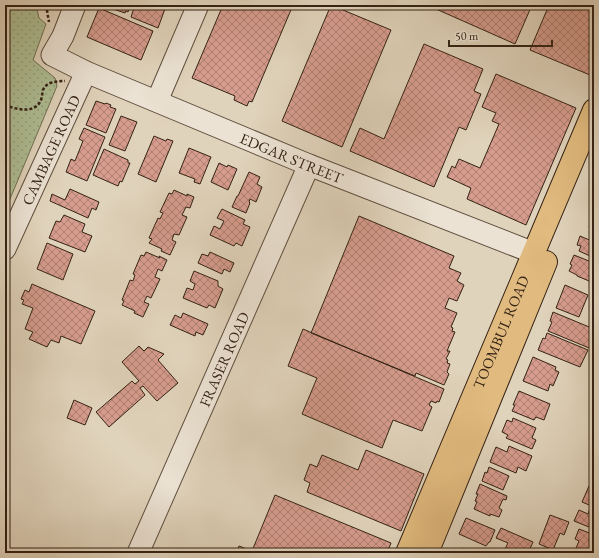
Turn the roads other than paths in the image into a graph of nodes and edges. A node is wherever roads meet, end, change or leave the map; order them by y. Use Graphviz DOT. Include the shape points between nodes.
graph roads {
  1 [pos="75,5"];
  2 [pos="198,5"];
  3 [pos="83,77"];
  4 [pos="157,101"];
  5 [pos="592,121"];
  6 [pos="594,149"];
  7 [pos="309,165"];
  8 [pos="5,249"];
  9 [pos="534,253"];
  10 [pos="138,553"];
  11 [pos="407,553"];
  12 [pos="427,553"];
  1 -- 3 [label="street, EDGAR STREET" via="64,36 52,55"];
  2 -- 4 [label="street"];
  3 -- 4 [label="street, EDGAR STREET"];
  3 -- 8 [label="street, CAMBAGE ROAD"];
  4 -- 7 [label="street, EDGAR STREET"];
  5 -- 9 [label="main road, TOOMBUL ROAD"];
  6 -- 12 [label="main road, TOOMBUL ROAD"];
  7 -- 9 [label="street, EDGAR STREET"];
  7 -- 10 [label="street, FRASER ROAD"];
  9 -- 11 [label="main road, TOOMBUL ROAD"];
}
